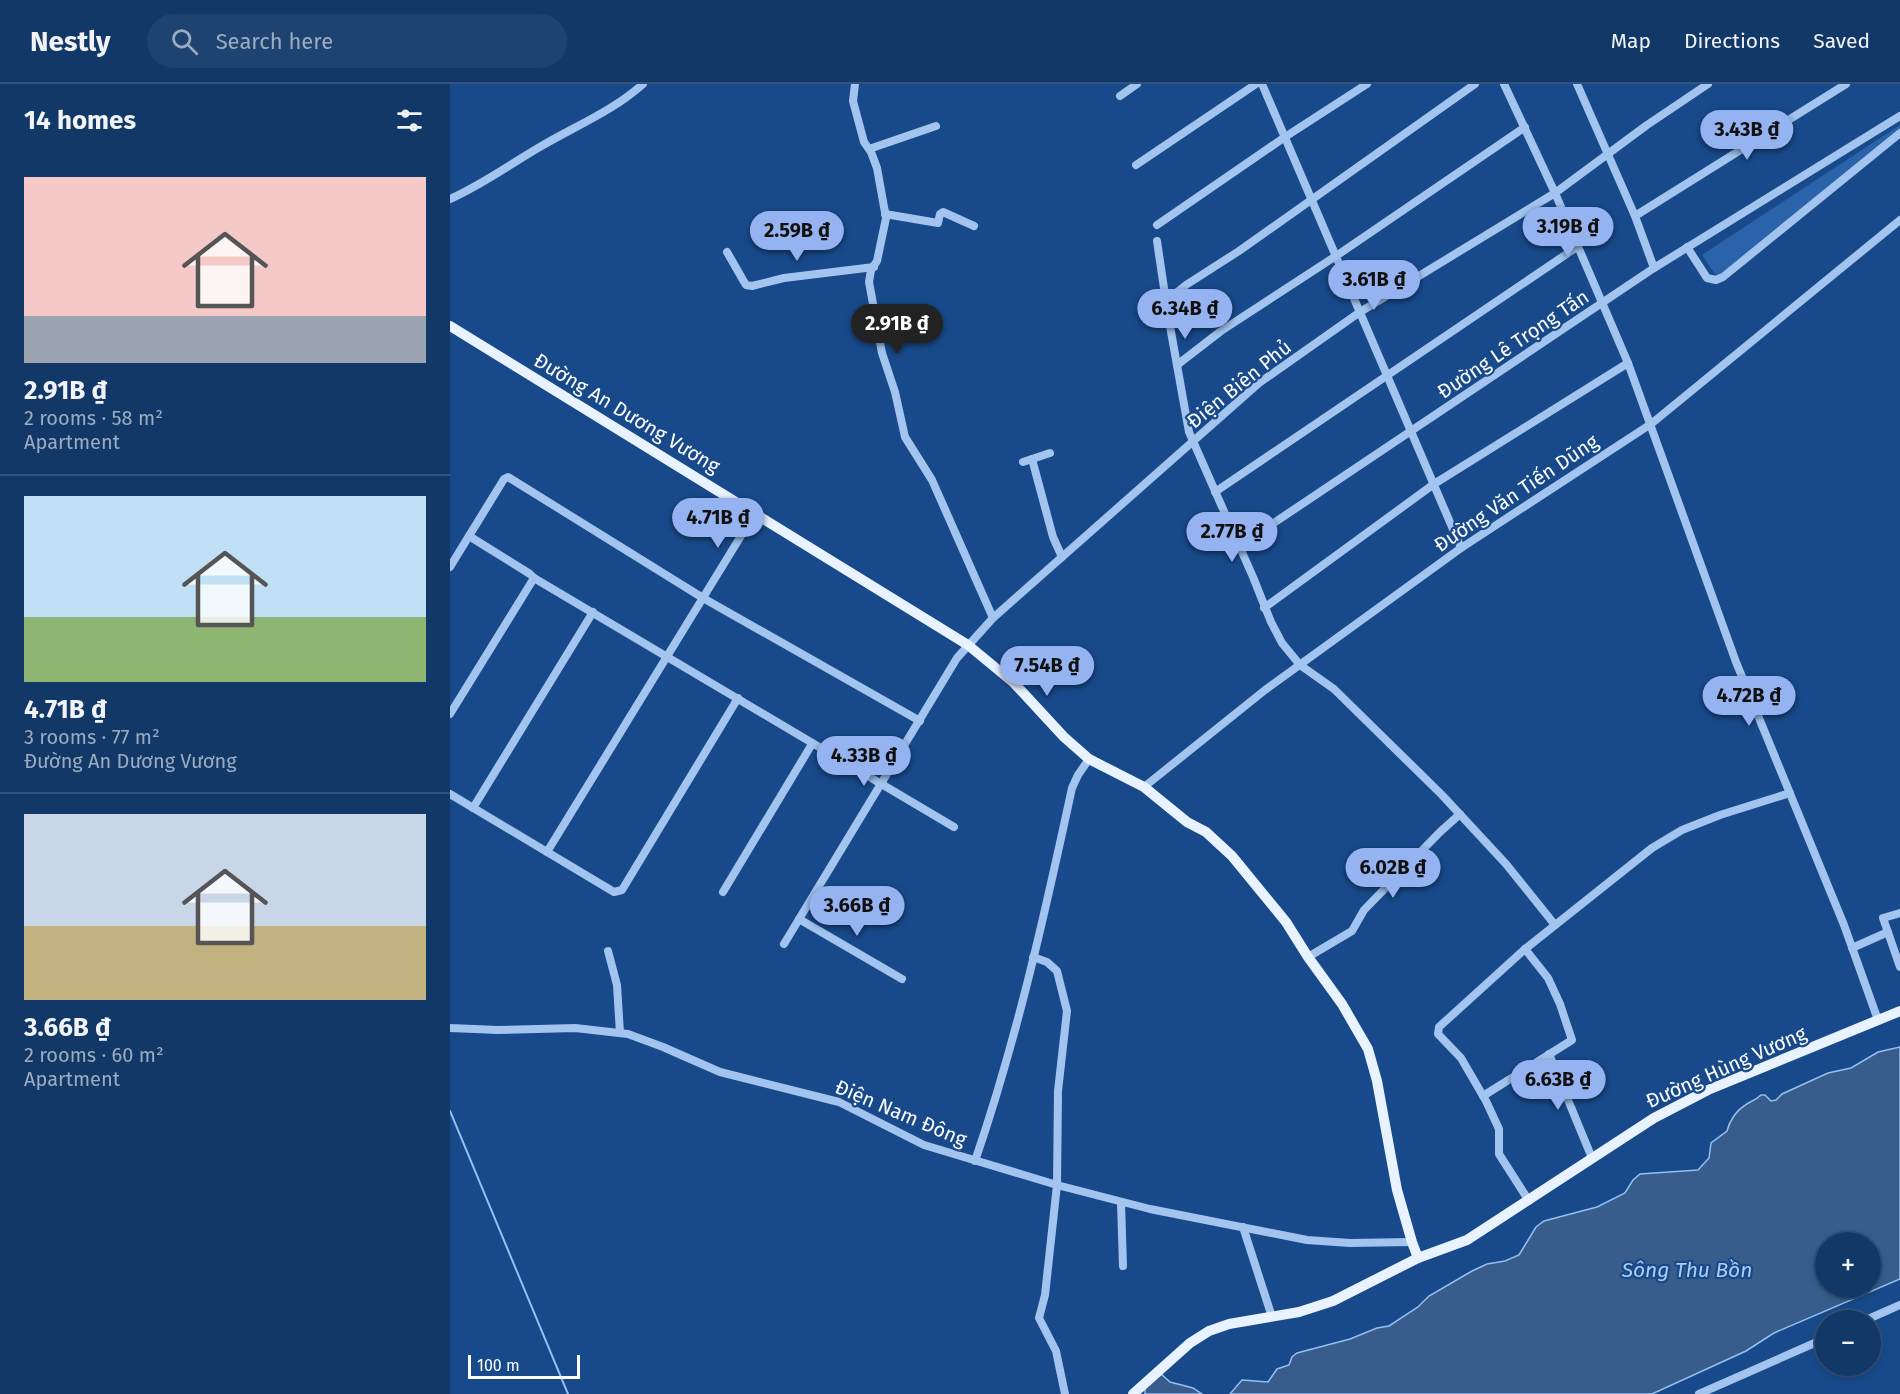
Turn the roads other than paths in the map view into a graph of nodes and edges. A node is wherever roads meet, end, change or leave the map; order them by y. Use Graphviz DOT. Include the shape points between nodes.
graph roads {
  1 [pos="643,84"];
  2 [pos="855,84"];
  3 [pos="1137,84"];
  4 [pos="1256,84"];
  5 [pos="1262,84"];
  6 [pos="1367,84"];
  7 [pos="1475,84"];
  8 [pos="1504,84"];
  9 [pos="1577,84"];
  10 [pos="1708,84"];
  11 [pos="1846,84"];
  12 [pos="1120,96"];
  13 [pos="1900,116"];
  14 [pos="936,126"];
  15 [pos="1525,127"];
  16 [pos="1900,133"];
  17 [pos="1285,136"];
  18 [pos="869,149"];
  19 [pos="1607,154"];
  20 [pos="1136,165"];
  21 [pos="1555,193"];
  22 [pos="450,199"];
  23 [pos="1312,200"];
  24 [pos="885,214"];
  25 [pos="1635,216"];
  26 [pos="1900,220"];
  27 [pos="1157,225"];
  28 [pos="974,226"];
  29 [pos="1157,241"];
  30 [pos="1577,247"];
  31 [pos="1687,247"];
  32 [pos="727,252"];
  33 [pos="1336,256"];
  34 [pos="874,267"];
  35 [pos="1654,268"];
  36 [pos="1166,301"];
  37 [pos="1602,304"];
  38 [pos="1360,312"];
  39 [pos="450,326"];
  40 [pos="1628,363"];
  41 [pos="1177,365"];
  42 [pos="1388,376"];
  43 [pos="1650,424"];
  44 [pos="1411,431"];
  45 [pos="1192,443"];
  46 [pos="1050,453"];
  47 [pos="1434,484"];
  48 [pos="1215,492"];
  49 [pos="755,513"];
  50 [pos="469,536"];
  51 [pos="1239,547"];
  52 [pos="1461,548"];
  53 [pos="1062,557"];
  54 [pos="450,567"];
  55 [pos="534,578"];
  56 [pos="703,598"];
  57 [pos="1264,608"];
  58 [pos="592,612"];
  59 [pos="993,618"];
  60 [pos="968,645"];
  61 [pos="666,655"];
  62 [pos="1299,665"];
  63 [pos="738,698"];
  64 [pos="450,714"];
  65 [pos="920,721"];
  66 [pos="812,744"];
  67 [pos="1089,759"];
  68 [pos="881,784"];
  69 [pos="1144,787"];
  70 [pos="1790,793"];
  71 [pos="450,794"];
  72 [pos="473,808"];
  73 [pos="1460,814"];
  74 [pos="954,827"];
  75 [pos="547,852"];
  76 [pos="723,892"];
  77 [pos="1900,913"];
  78 [pos="799,919"];
  79 [pos="1555,925"];
  80 [pos="1888,932"];
  81 [pos="784,944"];
  82 [pos="1852,948"];
  83 [pos="1525,949"];
  84 [pos="608,951"];
  85 [pos="1033,957"];
  86 [pos="1308,957"];
  87 [pos="1900,967"];
  88 [pos="902,979"];
  89 [pos="1900,1011"];
  90 [pos="1878,1020"];
  91 [pos="450,1028"];
  92 [pos="620,1033"];
  93 [pos="1549,1054"];
  94 [pos="1483,1096"];
  95 [pos="1592,1158"];
  96 [pos="975,1161"];
  97 [pos="1057,1185"];
  98 [pos="1529,1201"];
  99 [pos="1121,1202"];
  100 [pos="1243,1227"];
  101 [pos="1412,1242"];
  102 [pos="1418,1258"];
  103 [pos="1123,1266"];
  104 [pos="1900,1305"];
  105 [pos="1881,1313"];
  106 [pos="1272,1317"];
  107 [pos="1815,1343"];
  108 [pos="1065,1394"];
  109 [pos="1133,1394"];
  110 [pos="1699,1394"];
  1 -- 22 [label="street" via="495,176"];
  2 -- 18 [label="street" via="853,101"];
  3 -- 12 [label="street"];
  4 -- 20 [label="street"];
  5 -- 17 [label="street"];
  6 -- 17 [label="street"];
  7 -- 23 [label="street"];
  8 -- 15 [label="street"];
  9 -- 19 [label="street"];
  10 -- 19 [label="street, Điện Biên Phủ"];
  11 -- 25 [label="street"];
  13 -- 31 [label="street, Đường Lê Trọng Tấn"];
  14 -- 18 [label="street"];
  15 -- 21 [label="street"];
  15 -- 33 [label="street"];
  16 -- 31 [label="street" via="1723,277 1707,278"];
  17 -- 23 [label="street"];
  17 -- 27 [label="street"];
  18 -- 24 [label="street" via="878,168"];
  19 -- 21 [label="street, Điện Biên Phủ"];
  19 -- 25 [label="street"];
  21 -- 30 [label="street"];
  21 -- 38 [label="street, Điện Biên Phủ"];
  23 -- 33 [label="street"];
  23 -- 36 [label="street"];
  24 -- 28 [label="street" via="938,223 943,212"];
  24 -- 34 [label="street"];
  25 -- 35 [label="street"];
  26 -- 43 [label="street, Đường Văn Tiến Dũng"];
  29 -- 36 [label="street"];
  30 -- 37 [label="street"];
  30 -- 42 [label="street"];
  31 -- 35 [label="street, Đường Lê Trọng Tấn"];
  32 -- 34 [label="street" via="746,285 752,286"];
  33 -- 38 [label="street"];
  33 -- 41 [label="street" via="1221,331"];
  34 -- 59 [label="street" via="869,282 882,353 905,437 932,480"];
  35 -- 37 [label="street, Đường Lê Trọng Tấn"];
  36 -- 41 [label="street"];
  37 -- 40 [label="street"];
  37 -- 44 [label="street, Đường Lê Trọng Tấn"];
  38 -- 42 [label="street"];
  38 -- 45 [label="street, Điện Biên Phủ" via="1259,383"];
  39 -- 49 [label="main road, Đường An Dương Vương"];
  40 -- 43 [label="street"];
  40 -- 47 [label="street"];
  41 -- 45 [label="street"];
  42 -- 44 [label="street"];
  42 -- 48 [label="street"];
  43 -- 52 [label="street, Đường Văn Tiến Dũng"];
  43 -- 70 [label="street" via="1736,662"];
  44 -- 47 [label="street"];
  44 -- 51 [label="street, Đường Lê Trọng Tấn"];
  45 -- 48 [label="street"];
  45 -- 53 [label="street, Điện Biên Phủ"];
  46 -- 53 [label="street" via="1028,461"];
  47 -- 52 [label="street"];
  47 -- 57 [label="street"];
  48 -- 51 [label="street"];
  49 -- 56 [label="street"];
  49 -- 60 [label="main road, Đường An Dương Vương"];
  50 -- 54 [label="street"];
  50 -- 55 [label="street"];
  50 -- 56 [label="street" via="508,477"];
  51 -- 57 [label="street"];
  52 -- 62 [label="street, Đường Văn Tiến Dũng"];
  53 -- 59 [label="street, Điện Biên Phủ"];
  55 -- 58 [label="street"];
  55 -- 64 [label="street"];
  56 -- 61 [label="street"];
  56 -- 65 [label="street"];
  57 -- 62 [label="street"];
  58 -- 61 [label="street"];
  58 -- 72 [label="street"];
  59 -- 60 [label="street, Điện Biên Phủ"];
  60 -- 65 [label="street, Điện Biên Phủ"];
  60 -- 67 [label="main road, Đường An Dương Vương" via="1014,682"];
  61 -- 63 [label="street"];
  61 -- 75 [label="street"];
  62 -- 69 [label="street, Đường Văn Tiến Dũng"];
  62 -- 73 [label="street" via="1334,689"];
  63 -- 66 [label="street"];
  63 -- 75 [label="street" via="622,890 614,892"];
  65 -- 68 [label="street, Điện Biên Phủ"];
  66 -- 68 [label="street"];
  66 -- 76 [label="street"];
  67 -- 69 [label="main road, Đường An Dương Vương"];
  67 -- 85 [label="street" via="1072,788"];
  68 -- 74 [label="street"];
  68 -- 78 [label="street, Điện Biên Phủ"];
  69 -- 86 [label="main road, Đường An Dương Vương" via="1232,856 1286,921"];
  70 -- 79 [label="street" via="1682,830 1652,848"];
  70 -- 82 [label="street"];
  71 -- 72 [label="street"];
  72 -- 75 [label="street"];
  73 -- 79 [label="street"];
  73 -- 86 [label="street" via="1364,910 1352,931"];
  77 -- 80 [label="street" via="1883,918"];
  78 -- 81 [label="street, Điện Biên Phủ"];
  78 -- 88 [label="street"];
  79 -- 83 [label="street"];
  80 -- 82 [label="street"];
  80 -- 87 [label="street"];
  82 -- 90 [label="street"];
  83 -- 93 [label="street" via="1548,978 1572,1035 1571,1042"];
  83 -- 94 [label="street" via="1438,1029"];
  84 -- 92 [label="street" via="617,985"];
  85 -- 96 [label="street" via="1000,1089"];
  85 -- 97 [label="street" via="1047,962 1057,972 1067,1011 1058,1091"];
  86 -- 101 [label="main road, Đường An Dương Vương" via="1368,1049 1397,1190"];
  89 -- 90 [label="main road, Đường Hùng Vương"];
  90 -- 95 [label="main road, Đường Hùng Vương" via="1708,1090 1654,1118"];
  91 -- 92 [label="street, Điện Nam Đông" via="575,1028"];
  92 -- 96 [label="street, Điện Nam Đông" via="720,1072 839,1102 924,1145"];
  93 -- 94 [label="street"];
  93 -- 95 [label="street"];
  94 -- 98 [label="street" via="1499,1129 1499,1154"];
  95 -- 98 [label="main road, Đường Hùng Vương"];
  96 -- 97 [label="street, Điện Nam Đông"];
  97 -- 99 [label="street, Điện Nam Đông"];
  97 -- 108 [label="street" via="1039,1318 1056,1351"];
  98 -- 102 [label="main road, Đường Hùng Vương" via="1467,1240"];
  99 -- 100 [label="street, Điện Nam Đông"];
  99 -- 103 [label="street"];
  100 -- 101 [label="street, Điện Nam Đông" via="1307,1240"];
  100 -- 106 [label="street"];
  101 -- 102 [label="main road, Đường An Dương Vương"];
  102 -- 106 [label="main road, Đường Hùng Vương" via="1333,1301"];
  104 -- 105 [label="street"];
  106 -- 109 [label="main road, Đường Hùng Vương" via="1209,1331"];
  107 -- 110 [label="street"];
}
